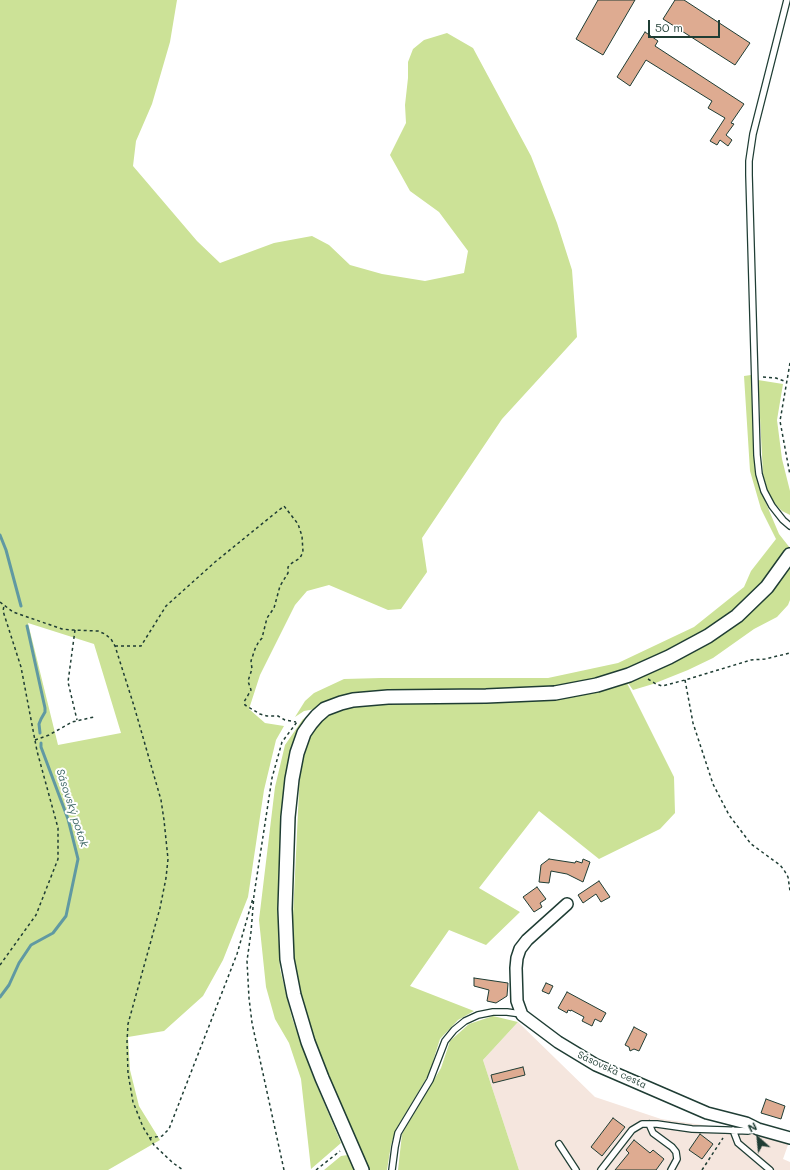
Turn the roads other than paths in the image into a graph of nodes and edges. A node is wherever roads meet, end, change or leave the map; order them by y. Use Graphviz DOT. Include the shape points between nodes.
graph roads {
  1 [pos="787,0"];
  2 [pos="790,526"];
  3 [pos="790,554"];
  4 [pos="567,904"];
  5 [pos="522,1014"];
  6 [pos="649,1124"];
  7 [pos="758,1129"];
  8 [pos="733,1130"];
  9 [pos="790,1138"];
  10 [pos="559,1144"];
  11 [pos="362,1170"];
  12 [pos="392,1170"];
  13 [pos="576,1170"];
  14 [pos="601,1170"];
  15 [pos="671,1170"];
  16 [pos="770,1170"];
  1 -- 2 [label="lane" via="754,128 749,161 759,474 772,506"];
  3 -- 11 [label="street" via="767,587 737,616 708,636 638,671 597,685 555,693 354,700 325,709 316,716 304,733 294,765 288,817 285,909 287,959 294,995 308,1042"];
  4 -- 5 [label="street" via="520,949 516,968 517,1001"];
  5 -- 7 [label="street, Sásovská cesta" via="558,1042 596,1065 707,1113 746,1123"];
  5 -- 12 [label="lane" via="493,1012 478,1015 454,1030 445,1041 430,1080 398,1133"];
  6 -- 8 [label="lane"];
  6 -- 14 [label="lane" via="642,1124 632,1130"];
  6 -- 15 [label="lane" via="653,1133 676,1152 677,1159"];
  7 -- 8 [label="lane"];
  7 -- 9 [label="street, Sásovská cesta"];
  8 -- 16 [label="lane" via="738,1143"];
  10 -- 13 [label="lane"];
}
